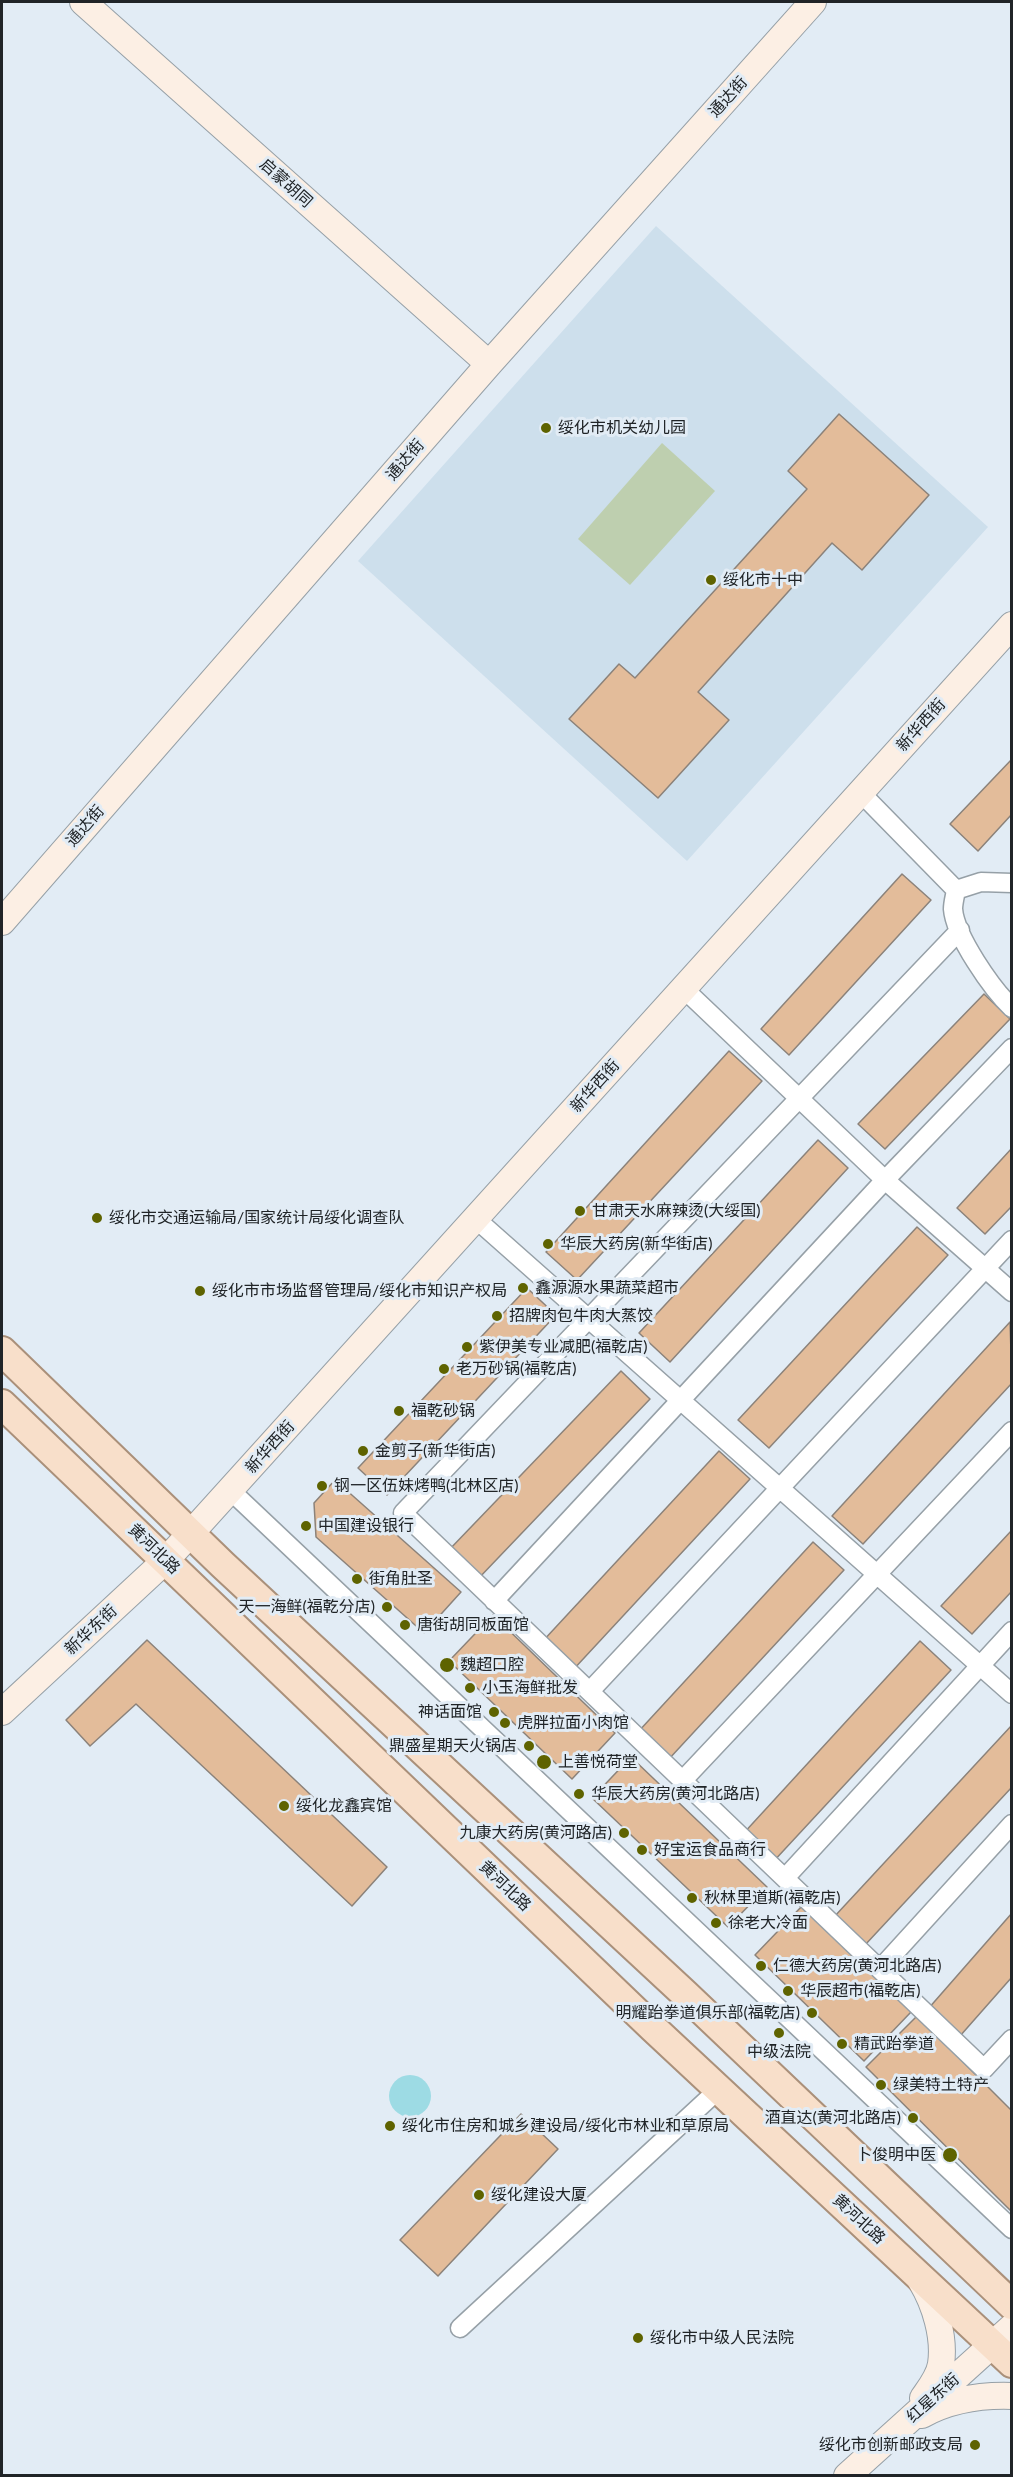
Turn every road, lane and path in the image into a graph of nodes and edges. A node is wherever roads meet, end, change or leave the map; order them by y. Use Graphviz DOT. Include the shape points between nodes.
graph roads {
  1 [pos="83,2"];
  2 [pos="813,2"];
  3 [pos="489,364"];
  4 [pos="1011,625"];
  5 [pos="861,793"];
  6 [pos="1011,881"];
  7 [pos="956,890"];
  8 [pos="2,922"];
  9 [pos="960,930"];
  10 [pos="683,988"];
  11 [pos="1011,1008"];
  12 [pos="1011,1048"];
  13 [pos="798,1099"];
  14 [pos="885,1180"];
  15 [pos="476,1219"];
  16 [pos="1011,1239"];
  17 [pos="985,1268"];
  18 [pos="1011,1292"];
  19 [pos="588,1318"];
  20 [pos="2,1351"];
  21 [pos="680,1400"];
  22 [pos="2,1404"];
  23 [pos="1011,1431"];
  24 [pos="779,1488"];
  25 [pos="230,1490"];
  26 [pos="179,1546"];
  27 [pos="877,1574"];
  28 [pos="494,1601"];
  29 [pos="1011,1631"];
  30 [pos="980,1665"];
  31 [pos="590,1691"];
  32 [pos="1011,1694"];
  33 [pos="2,1712"];
  34 [pos="683,1780"];
  35 [pos="1011,1824"];
  36 [pos="785,1878"];
  37 [pos="880,1969"];
  38 [pos="1011,2039"];
  39 [pos="719,2089"];
  40 [pos="1011,2229"];
  41 [pos="914,2271"];
  42 [pos="1011,2306"];
  43 [pos="460,2328"];
  44 [pos="1005,2345"];
  45 [pos="1011,2396"];
  46 [pos="903,2425"];
  47 [pos="848,2475"];
  1 -- 3 [label="main road, 启蒙胡同"];
  2 -- 3 [label="main road, 通达街"];
  3 -- 8 [label="main road, 通达街"];
  4 -- 5 [label="main road, 新华西街"];
  5 -- 7 [label="street"];
  5 -- 10 [label="main road, 新华西街"];
  6 -- 7 [label="street" via="981,882"];
  7 -- 9 [label="street" via="953,909"];
  9 -- 11 [label="street" via="983,973"];
  9 -- 13 [label="street"];
  10 -- 13 [label="street"];
  10 -- 15 [label="main road, 新华西街"];
  12 -- 14 [label="street"];
  13 -- 14 [label="street"];
  13 -- 19 [label="street"];
  14 -- 17 [label="street"];
  14 -- 21 [label="street"];
  15 -- 19 [label="street"];
  15 -- 25 [label="main road, 新华西街"];
  16 -- 17 [label="street"];
  17 -- 18 [label="street"];
  17 -- 24 [label="street"];
  19 -- 21 [label="street"];
  19 -- 28 [label="street" via="403,1513"];
  20 -- 26 [label="main road, 黄河北路"];
  21 -- 24 [label="street"];
  21 -- 28 [label="street"];
  22 -- 26 [label="main road, 黄河北路"];
  23 -- 27 [label="street"];
  24 -- 27 [label="street"];
  24 -- 31 [label="street"];
  25 -- 26 [label="main road, 新华西街"];
  25 -- 40 [label="street"];
  26 -- 33 [label="main road, 新华东街"];
  26 -- 39 [label="main road, 黄河北路"];
  26 -- 42 [label="main road, 黄河北路" via="685,1994"];
  27 -- 30 [label="street"];
  27 -- 34 [label="street"];
  28 -- 31 [label="street"];
  29 -- 30 [label="street"];
  30 -- 32 [label="street"];
  30 -- 36 [label="street"];
  31 -- 34 [label="street"];
  34 -- 36 [label="street"];
  35 -- 37 [label="street"];
  36 -- 37 [label="street"];
  37 -- 38 [label="street" via="984,2069"];
  39 -- 41 [label="main road, 黄河北路"];
  39 -- 43 [label="street"];
  41 -- 44 [label="main road, 黄河北路"];
  41 -- 46 [label="main road" via="938,2318 941,2364 934,2381"];
  44 -- 46 [label="main road, 红星东街"];
  45 -- 46 [label="main road" via="978,2397 950,2404"];
  46 -- 47 [label="main road, 红星东街"];
}
